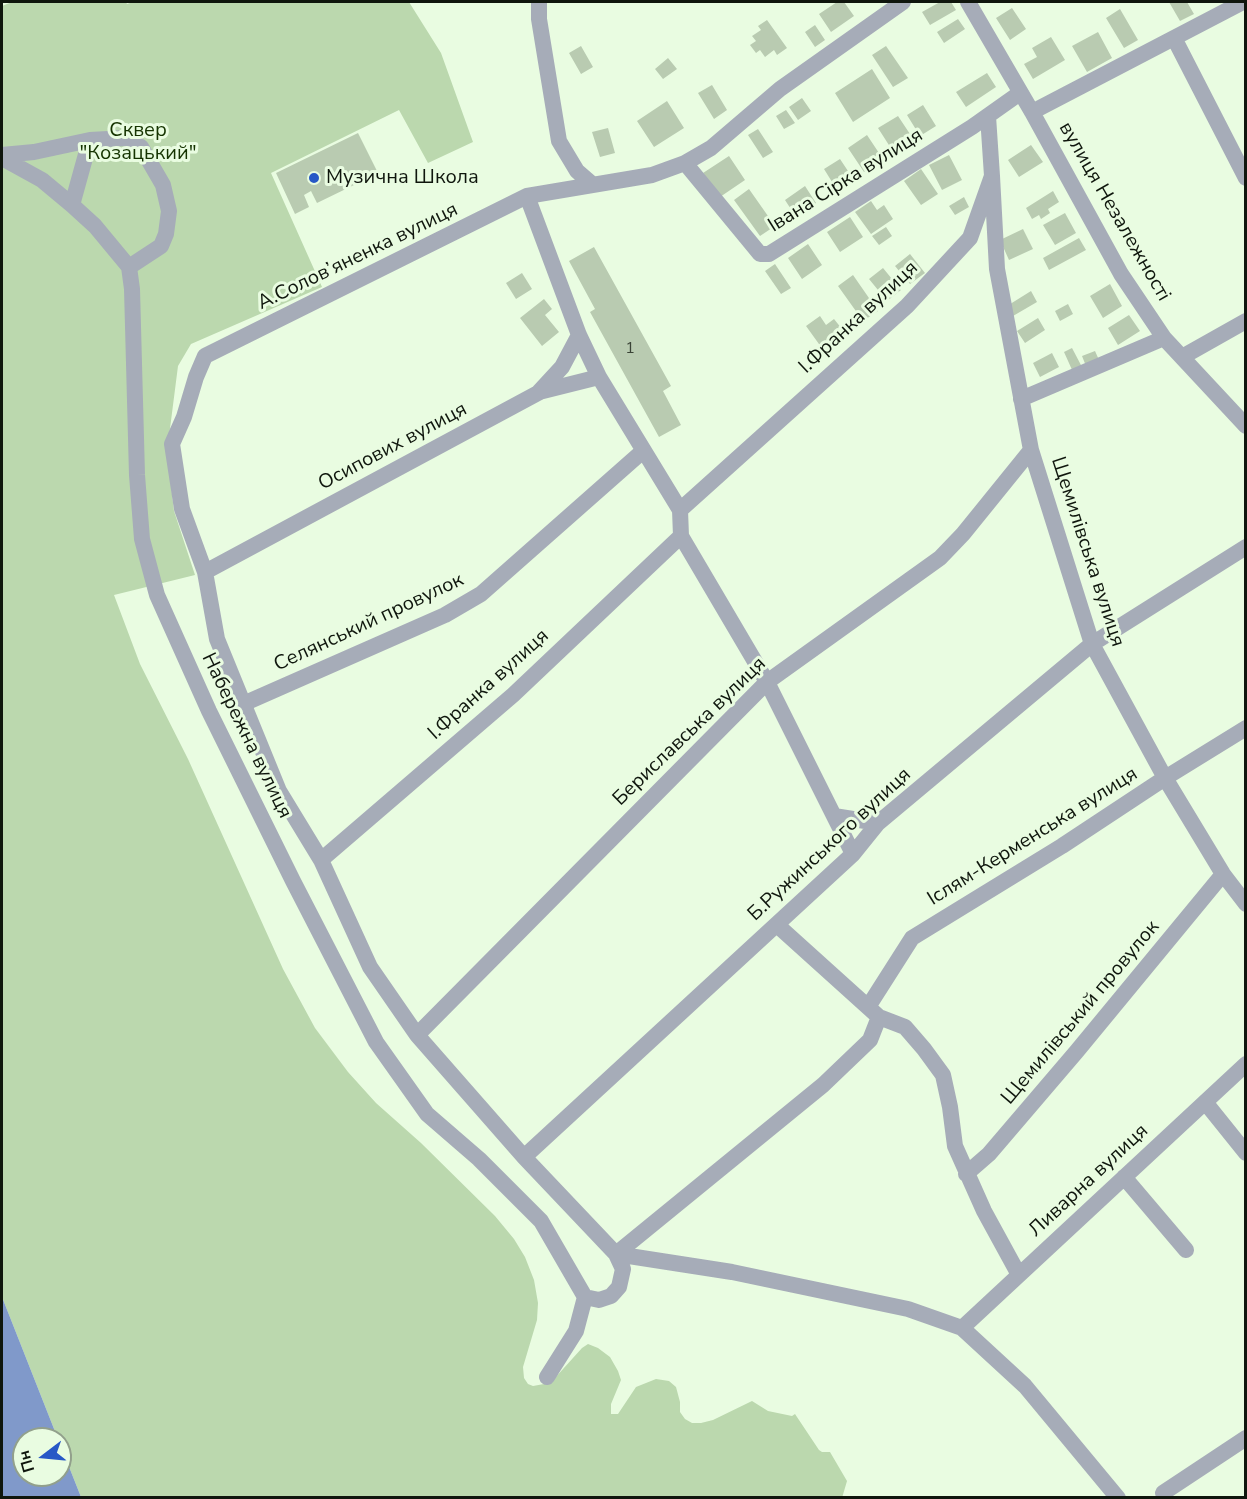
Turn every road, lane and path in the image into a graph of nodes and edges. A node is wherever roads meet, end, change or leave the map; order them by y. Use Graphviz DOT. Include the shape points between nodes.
graph roads {
  1 [pos="539,2"];
  2 [pos="903,2"];
  3 [pos="968,2"];
  4 [pos="1243,2"];
  5 [pos="1174,38"];
  6 [pos="1020,93"];
  7 [pos="1032,112"];
  8 [pos="988,116"];
  9 [pos="90,140"];
  10 [pos="2,157"];
  11 [pos="685,163"];
  12 [pos="992,176"];
  13 [pos="1245,178"];
  14 [pos="592,184"];
  15 [pos="527,196"];
  16 [pos="72,205"];
  17 [pos="129,267"];
  18 [pos="1245,321"];
  19 [pos="579,335"];
  20 [pos="1164,338"];
  21 [pos="1182,357"];
  22 [pos="599,377"];
  23 [pos="538,393"];
  24 [pos="1021,399"];
  25 [pos="1245,426"];
  26 [pos="1031,450"];
  27 [pos="643,452"];
  28 [pos="680,510"];
  29 [pos="681,536"];
  30 [pos="1245,547"];
  31 [pos="206,572"];
  32 [pos="1092,644"];
  33 [pos="767,682"];
  34 [pos="243,704"];
  35 [pos="1245,728"];
  36 [pos="1165,778"];
  37 [pos="834,816"];
  38 [pos="878,823"];
  39 [pos="853,854"];
  40 [pos="321,860"];
  41 [pos="1223,874"];
  42 [pos="1245,904"];
  43 [pos="777,925"];
  44 [pos="873,1012"];
  45 [pos="417,1035"];
  46 [pos="1245,1065"];
  47 [pos="1205,1102"];
  48 [pos="1245,1153"];
  49 [pos="524,1157"];
  50 [pos="966,1174"];
  51 [pos="1124,1177"];
  52 [pos="1186,1250"];
  53 [pos="616,1254"];
  54 [pos="1019,1275"];
  55 [pos="585,1297"];
  56 [pos="962,1328"];
  57 [pos="547,1377"];
  58 [pos="1245,1438"];
  59 [pos="1161,1496"];
  60 [pos="1118,1497"];
  1 -- 14 [label="street" via="559,141 577,171"];
  2 -- 11 [label="street, А.Солов’яненка вулиця" via="780,89 711,148"];
  3 -- 6 [label="street, вулиця Незалежності"];
  4 -- 5 [label="street"];
  5 -- 7 [label="street"];
  5 -- 13 [label="street"];
  6 -- 7 [label="street, вулиця Незалежності"];
  6 -- 8 [label="street, Івана Сірка вулиця"];
  7 -- 20 [label="street, вулиця Незалежності" via="1121,274"];
  8 -- 11 [label="street, Івана Сірка вулиця" via="769,254 760,254"];
  8 -- 12 [label="street, І.Франка вулиця"];
  9 -- 10 [label="street"];
  9 -- 16 [label="street"];
  9 -- 17 [label="street" via="126,138 141,147 163,185 169,211 166,234 161,246"];
  10 -- 16 [label="street" via="42,180"];
  11 -- 14 [label="street, А.Солов’яненка вулиця" via="652,175"];
  12 -- 24 [label="street, Щемилівська вулиця" via="997,268"];
  12 -- 28 [label="street, І.Франка вулиця" via="970,238 915,298"];
  14 -- 15 [label="street, А.Солов’яненка вулиця"];
  15 -- 19 [label="street"];
  15 -- 31 [label="street, А.Солов’яненка вулиця" via="205,356 172,444 182,509"];
  16 -- 17 [label="street"];
  17 -- 55 [label="street, Набережна вулиця" via="142,539 157,595 209,711 376,1042 427,1114 541,1221"];
  18 -- 21 [label="street"];
  19 -- 22 [label="street"];
  19 -- 23 [label="street, Осипових вулиця" via="562,367"];
  20 -- 21 [label="street, вулиця Незалежності"];
  20 -- 24 [label="street"];
  21 -- 25 [label="street, вулиця Незалежності"];
  22 -- 23 [label="street"];
  22 -- 27 [label="street"];
  23 -- 31 [label="street, Осипових вулиця"];
  24 -- 26 [label="street, Щемилівська вулиця"];
  26 -- 32 [label="street, Щемилівська вулиця"];
  26 -- 33 [label="street, Бериславська вулиця" via="940,558"];
  27 -- 28 [label="street"];
  27 -- 34 [label="street, Селянський провулок" via="481,594 445,615"];
  28 -- 29 [label="street"];
  29 -- 33 [label="street"];
  29 -- 40 [label="street, І.Франка вулиця" via="513,695"];
  30 -- 32 [label="street, Б.Ружинського вулиця"];
  31 -- 34 [label="street" via="217,639"];
  32 -- 36 [label="street, Щемилівська вулиця"];
  32 -- 38 [label="street, Б.Ружинського вулиця"];
  33 -- 37 [label="street"];
  33 -- 45 [label="street, Бериславська вулиця"];
  34 -- 40 [label="street" via="279,791"];
  35 -- 36 [label="street, Іслям-Керменська вулиця"];
  36 -- 41 [label="street, Щемилівська вулиця"];
  36 -- 44 [label="street, Іслям-Керменська вулиця" via="912,938"];
  37 -- 38 [label="street"];
  37 -- 39 [label="street"];
  38 -- 39 [label="street, Б.Ружинського вулиця"];
  39 -- 43 [label="street, Б.Ружинського вулиця"];
  40 -- 45 [label="street" via="370,967"];
  41 -- 42 [label="street, Щемилівська вулиця"];
  41 -- 50 [label="street, Щемилівський провулок" via="997,1146"];
  43 -- 44 [label="street"];
  43 -- 49 [label="street, Б.Ружинського вулиця"];
  44 -- 50 [label="street" via="905,1027 943,1075 955,1146"];
  44 -- 53 [label="street, Іслям-Керменська вулиця" via="870,1040 823,1085"];
  45 -- 49 [label="street"];
  46 -- 47 [label="street, Ливарна вулиця"];
  47 -- 48 [label="street"];
  47 -- 51 [label="street, Ливарна вулиця"];
  49 -- 53 [label="street"];
  50 -- 54 [label="street"];
  51 -- 52 [label="street"];
  51 -- 54 [label="street, Ливарна вулиця"];
  53 -- 55 [label="street" via="623,1269 620,1287 599,1300"];
  53 -- 56 [label="street" via="732,1272 896,1306"];
  54 -- 56 [label="street, Ливарна вулиця"];
  55 -- 57 [label="street" via="576,1331"];
  56 -- 60 [label="street" via="1026,1386"];
  58 -- 59 [label="street"];
}
